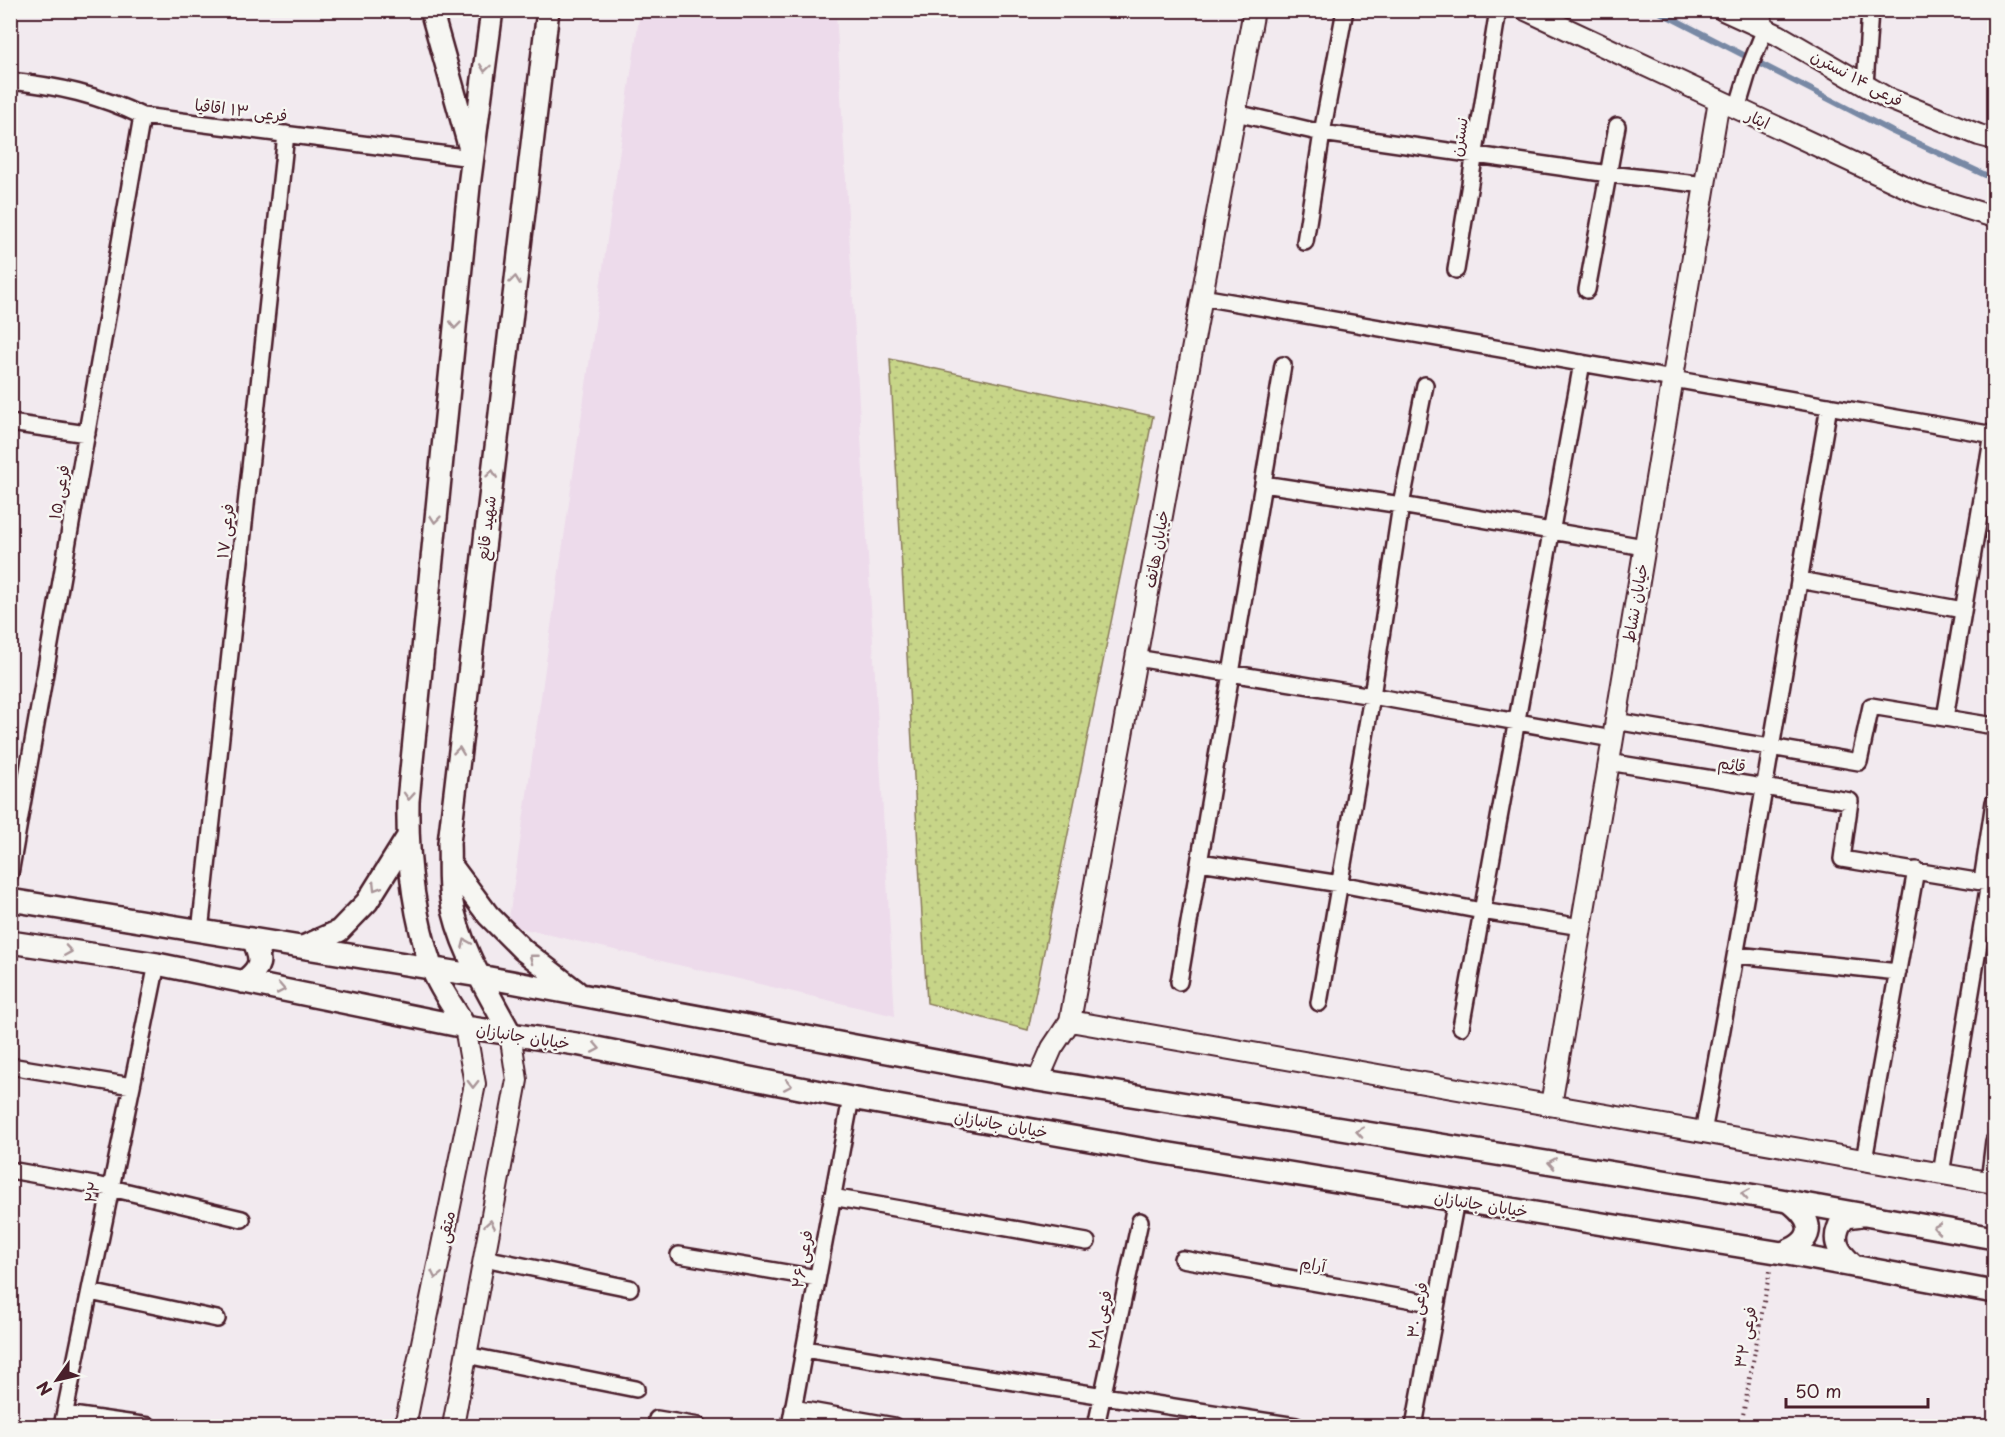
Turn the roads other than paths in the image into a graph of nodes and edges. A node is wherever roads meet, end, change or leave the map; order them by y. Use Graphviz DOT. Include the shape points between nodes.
graph roads {
  1 [pos="432,10"];
  2 [pos="492,10"];
  3 [pos="548,10"];
  4 [pos="1254,10"];
  5 [pos="1345,10"];
  6 [pos="1498,10"];
  7 [pos="1526,10"];
  8 [pos="1723,10"];
  9 [pos="1870,10"];
  10 [pos="1762,27"];
  11 [pos="10,81"];
  12 [pos="1865,85"];
  13 [pos="1728,104"];
  14 [pos="1236,113"];
  15 [pos="142,116"];
  16 [pos="1617,126"];
  17 [pos="1322,133"];
  18 [pos="286,134"];
  19 [pos="1995,139"];
  20 [pos="1474,154"];
  21 [pos="472,158"];
  22 [pos="1608,174"];
  23 [pos="1706,185"];
  24 [pos="1995,217"];
  25 [pos="1305,242"];
  26 [pos="1456,270"];
  27 [pos="1587,290"];
  28 [pos="1202,297"];
  29 [pos="1582,363"];
  30 [pos="1283,366"];
  31 [pos="1675,379"];
  32 [pos="1425,385"];
  33 [pos="1829,406"];
  34 [pos="10,423"];
  35 [pos="87,434"];
  36 [pos="1994,434"];
  37 [pos="1263,484"];
  38 [pos="1401,505"];
  39 [pos="1551,531"];
  40 [pos="1644,547"];
  41 [pos="1799,580"];
  42 [pos="1963,610"];
  43 [pos="1136,658"];
  44 [pos="1231,674"];
  45 [pos="1372,696"];
  46 [pos="1945,718"];
  47 [pos="1516,722"];
  48 [pos="1995,726"];
  49 [pos="1614,730"];
  50 [pos="1770,747"];
  51 [pos="1608,762"];
  52 [pos="1764,787"];
  53 [pos="1995,802"];
  54 [pos="407,838"];
  55 [pos="1200,862"];
  56 [pos="450,864"];
  57 [pos="1916,870"];
  58 [pos="10,874"];
  59 [pos="1988,883"];
  60 [pos="1340,884"];
  61 [pos="10,900"];
  62 [pos="1482,911"];
  63 [pos="1581,927"];
  64 [pos="200,932"];
  65 [pos="253,940"];
  66 [pos="10,942"];
  67 [pos="303,948"];
  68 [pos="1737,955"];
  69 [pos="157,964"];
  70 [pos="432,968"];
  71 [pos="1898,972"];
  72 [pos="479,976"];
  73 [pos="243,982"];
  74 [pos="1179,982"];
  75 [pos="579,994"];
  76 [pos="1319,1003"];
  77 [pos="1070,1021"];
  78 [pos="465,1027"];
  79 [pos="1461,1027"];
  80 [pos="510,1033"];
  81 [pos="10,1066"];
  82 [pos="1038,1080"];
  83 [pos="132,1086"];
  84 [pos="851,1098"];
  85 [pos="1551,1105"];
  86 [pos="1703,1132"];
  87 [pos="1995,1140"];
  88 [pos="1864,1160"];
  89 [pos="10,1170"];
  90 [pos="1941,1174"];
  91 [pos="1992,1183"];
  92 [pos="111,1188"];
  93 [pos="832,1197"];
  94 [pos="1456,1200"];
  95 [pos="1790,1202"];
  96 [pos="1861,1215"];
  97 [pos="242,1219"];
  98 [pos="1140,1221"];
  99 [pos="1995,1238"];
  100 [pos="1087,1242"];
  101 [pos="1777,1252"];
  102 [pos="679,1255"];
  103 [pos="484,1258"];
  104 [pos="1182,1259"];
  105 [pos="1854,1266"];
  106 [pos="817,1278"];
  107 [pos="630,1288"];
  108 [pos="90,1292"];
  109 [pos="1995,1292"];
  110 [pos="1436,1304"];
  111 [pos="217,1319"];
  112 [pos="804,1349"];
  113 [pos="466,1355"];
  114 [pos="636,1389"];
  115 [pos="1103,1395"];
  116 [pos="793,1408"];
  117 [pos="657,1419"];
  118 [pos="63,1420"];
  119 [pos="149,1426"];
  120 [pos="405,1426"];
  121 [pos="453,1426"];
  122 [pos="699,1426"];
  123 [pos="790,1426"];
  124 [pos="894,1426"];
  125 [pos="1096,1426"];
  126 [pos="1296,1426"];
  127 [pos="1414,1426"];
  1 -- 21 [label="main road"];
  2 -- 21 [label="main road, one-way"];
  56 -- 3 [label="main road, شهید قانع, one-way" via="449,843"];
  4 -- 14 [label="street, خیابان هاتف"];
  5 -- 17 [label="street"];
  6 -- 20 [label="street, نسترن"];
  7 -- 13 [label="street, ایثار"];
  8 -- 10 [label="street, فرعی ۱۴ نسترن"];
  9 -- 12 [label="street"];
  10 -- 12 [label="street, فرعی ۱۴ نسترن"];
  10 -- 13 [label="street" via="1749,69"];
  11 -- 15 [label="street, فرعی ۱۳ اقاقیا" via="48,85 112,101"];
  12 -- 19 [label="street, فرعی ۱۴ نسترن" via="1887,98"];
  13 -- 23 [label="street, خیابان نشاط"];
  13 -- 24 [label="street, ایثار" via="1923,195"];
  14 -- 17 [label="street"];
  14 -- 28 [label="street, خیابان هاتف"];
  15 -- 18 [label="street, فرعی ۱۳ اقاقیا"];
  15 -- 35 [label="street, فرعی ۱۵"];
  16 -- 22 [label="street"];
  17 -- 20 [label="street"];
  17 -- 25 [label="street"];
  18 -- 21 [label="street, فرعی ۱۳ اقاقیا"];
  18 -- 64 [label="street, فرعی ۱۷"];
  20 -- 22 [label="street"];
  20 -- 26 [label="street, نسترن"];
  21 -- 54 [label="main road, one-way"];
  22 -- 23 [label="street"];
  22 -- 27 [label="street"];
  23 -- 31 [label="street, خیابان نشاط"];
  28 -- 29 [label="street"];
  28 -- 43 [label="street, خیابان هاتف"];
  29 -- 31 [label="street"];
  29 -- 39 [label="street"];
  30 -- 37 [label="street"];
  31 -- 33 [label="street"];
  31 -- 40 [label="street, خیابان نشاط"];
  32 -- 38 [label="street"];
  33 -- 36 [label="street"];
  33 -- 41 [label="street"];
  34 -- 35 [label="street"];
  35 -- 58 [label="street, فرعی ۱۵"];
  36 -- 42 [label="street"];
  37 -- 38 [label="street"];
  37 -- 44 [label="street"];
  38 -- 39 [label="street"];
  38 -- 45 [label="street"];
  39 -- 40 [label="street"];
  39 -- 47 [label="street"];
  40 -- 49 [label="street, خیابان نشاط"];
  41 -- 42 [label="street"];
  41 -- 50 [label="street"];
  42 -- 46 [label="street"];
  43 -- 44 [label="street"];
  43 -- 77 [label="street, خیابان هاتف"];
  44 -- 45 [label="street"];
  44 -- 55 [label="street"];
  45 -- 47 [label="street"];
  45 -- 60 [label="street"];
  46 -- 48 [label="street"];
  46 -- 50 [label="street" via="1870,706 1859,762"];
  47 -- 49 [label="street"];
  47 -- 62 [label="street"];
  49 -- 50 [label="street"];
  49 -- 51 [label="street, خیابان نشاط"];
  50 -- 52 [label="street"];
  51 -- 52 [label="street, قائم"];
  51 -- 63 [label="street, خیابان نشاط"];
  52 -- 57 [label="street, قائم" via="1850,801 1842,859"];
  52 -- 68 [label="street"];
  53 -- 59 [label="street"];
  54 -- 67 [label="main road, one-way" via="367,902 339,932"];
  54 -- 70 [label="main road" via="414,901"];
  55 -- 60 [label="street"];
  55 -- 74 [label="street"];
  72 -- 56 [label="main road, شهید قانع, one-way" via="451,898"];
  75 -- 56 [label="main road, one-way" via="488,915"];
  57 -- 59 [label="street"];
  57 -- 71 [label="street"];
  59 -- 90 [label="street"];
  60 -- 62 [label="street"];
  60 -- 76 [label="street"];
  61 -- 64 [label="main road"];
  62 -- 63 [label="street"];
  62 -- 79 [label="street"];
  63 -- 85 [label="street, خیابان نشاط"];
  64 -- 65 [label="main road"];
  65 -- 67 [label="main road"];
  65 -- 73 [label="main road" via="260,964"];
  66 -- 69 [label="main road, خیابان جانبازان, one-way"];
  67 -- 70 [label="main road"];
  68 -- 71 [label="street"];
  68 -- 86 [label="street"];
  69 -- 73 [label="main road, خیابان جانبازان"];
  69 -- 83 [label="street, ۲۲"];
  70 -- 72 [label="main road"];
  70 -- 78 [label="main road"];
  71 -- 88 [label="street"];
  72 -- 75 [label="main road"];
  72 -- 80 [label="main road, شهید قانع"];
  73 -- 78 [label="main road, خیابان جانبازان, one-way"];
  75 -- 82 [label="main road"];
  77 -- 82 [label="street, خیابان هاتف"];
  77 -- 85 [label="street"];
  78 -- 80 [label="main road, خیابان جانبازان"];
  78 -- 120 [label="street, متقی, one-way" via="475,1084"];
  80 -- 84 [label="main road, خیابان جانبازان, one-way"];
  103 -- 80 [label="street, one-way" via="517,1080"];
  81 -- 83 [label="street"];
  95 -- 82 [label="main road, one-way"];
  83 -- 92 [label="street, ۲۲"];
  84 -- 93 [label="street, فرعی ۲۶"];
  84 -- 94 [label="main road, خیابان جانبازان"];
  85 -- 86 [label="street"];
  86 -- 88 [label="street"];
  87 -- 91 [label="street"];
  88 -- 90 [label="street"];
  89 -- 92 [label="street"];
  90 -- 91 [label="street"];
  92 -- 97 [label="street"];
  92 -- 108 [label="street, ۲۲"];
  93 -- 100 [label="street"];
  93 -- 106 [label="street, فرعی ۲۶"];
  94 -- 101 [label="main road, خیابان جانبازان"];
  94 -- 110 [label="street, فرعی ۳۰"];
  95 -- 96 [label="main road"];
  95 -- 101 [label="main road" via="1806,1219 1808,1235 1794,1248"];
  99 -- 96 [label="main road, one-way"];
  96 -- 105 [label="main road" via="1847,1217 1839,1225 1836,1238 1838,1248"];
  98 -- 115 [label="street, فرعی ۲۸"];
  101 -- 105 [label="main road, خیابان جانبازان"];
  102 -- 106 [label="street"];
  103 -- 107 [label="street"];
  103 -- 113 [label="street"];
  104 -- 110 [label="street, آرام"];
  105 -- 109 [label="main road, خیابان جانبازان"];
  106 -- 112 [label="street, فرعی ۲۶"];
  108 -- 111 [label="street"];
  108 -- 118 [label="street, ۲۲"];
  110 -- 127 [label="street, فرعی ۳۰"];
  112 -- 115 [label="street"];
  112 -- 116 [label="street, فرعی ۲۶"];
  113 -- 114 [label="street"];
  113 -- 121 [label="street"];
  115 -- 125 [label="street, فرعی ۲۸"];
  115 -- 126 [label="street"];
  116 -- 123 [label="street, فرعی ۲۶"];
  116 -- 124 [label="street"];
  117 -- 122 [label="street"];
  118 -- 119 [label="street"];
}
